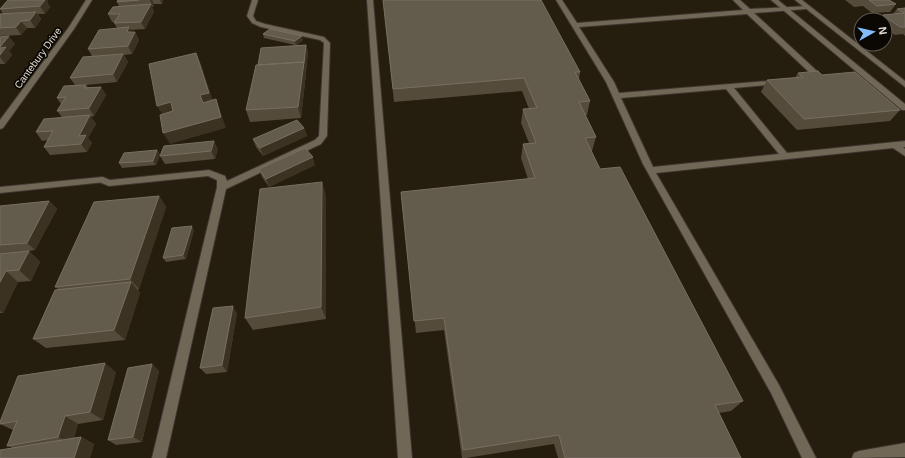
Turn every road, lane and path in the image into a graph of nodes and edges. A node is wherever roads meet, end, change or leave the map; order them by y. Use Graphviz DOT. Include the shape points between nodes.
graph roads {
  1 [pos="89,0"];
  2 [pos="255,0"];
  3 [pos="370,0"];
  4 [pos="559,0"];
  5 [pos="736,0"];
  6 [pos="774,0"];
  7 [pos="798,0"];
  8 [pos="806,7"];
  9 [pos="784,8"];
  10 [pos="749,11"];
  11 [pos="575,25"];
  12 [pos="905,85"];
  13 [pos="728,86"];
  14 [pos="616,96"];
  15 [pos="905,108"];
  16 [pos="0,126"];
  17 [pos="905,144"];
  18 [pos="895,145"];
  19 [pos="905,153"];
  20 [pos="785,156"];
  21 [pos="651,170"];
  22 [pos="222,187"];
  23 [pos="0,190"];
  24 [pos="905,450"];
  25 [pos="159,458"];
  26 [pos="406,458"];
  27 [pos="809,458"];
  28 [pos="859,458"];
  1 -- 16 [label="main road, Cantebury Drive" via="72,28"];
  2 -- 22 [label="main road" via="250,16 254,22 322,38 327,43 323,136 318,142"];
  3 -- 26 [label="main road"];
  4 -- 11 [label="main road"];
  5 -- 10 [label="main road"];
  6 -- 9 [label="main road"];
  7 -- 8 [label="main road"];
  8 -- 9 [label="main road"];
  8 -- 12 [label="main road"];
  9 -- 10 [label="main road"];
  9 -- 15 [label="main road"];
  10 -- 11 [label="main road"];
  10 -- 13 [label="main road" via="814,73 811,79"];
  11 -- 14 [label="main road"];
  13 -- 14 [label="main road"];
  13 -- 20 [label="main road"];
  14 -- 21 [label="main road"];
  17 -- 18 [label="main road"];
  18 -- 19 [label="main road"];
  18 -- 20 [label="main road"];
  20 -- 21 [label="main road"];
  21 -- 27 [label="main road" via="775,389"];
  22 -- 23 [label="main road" via="222,178 209,173 109,184 102,180"];
  22 -- 25 [label="main road"];
  24 -- 28 [label="main road"];
}
